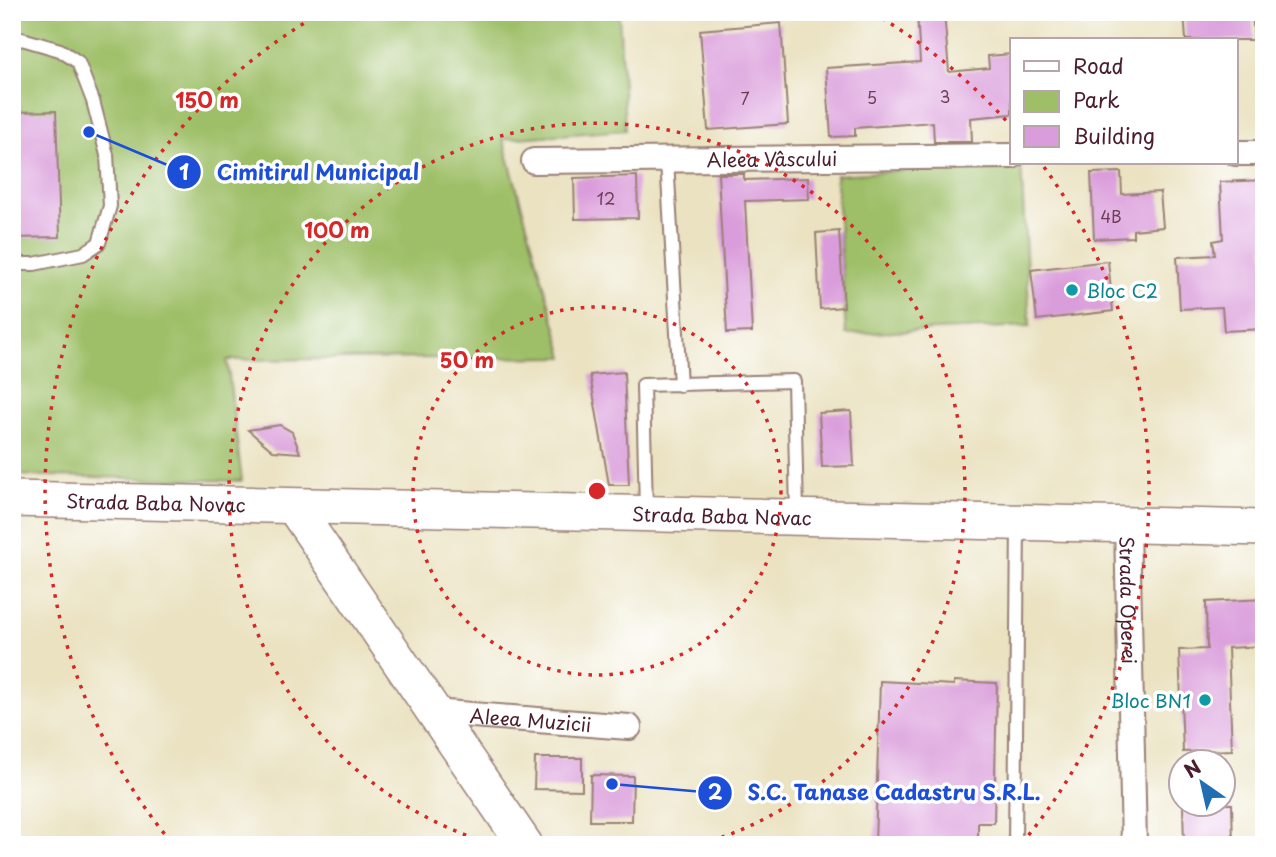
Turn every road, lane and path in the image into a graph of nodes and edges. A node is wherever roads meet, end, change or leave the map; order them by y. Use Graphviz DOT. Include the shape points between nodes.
graph roads {
  1 [pos="12,41"];
  2 [pos="1238,153"];
  3 [pos="1264,153"];
  4 [pos="1010,156"];
  5 [pos="667,160"];
  6 [pos="534,162"];
  7 [pos="12,264"];
  8 [pos="680,384"];
  9 [pos="12,499"];
  10 [pos="294,507"];
  11 [pos="646,514"];
  12 [pos="797,518"];
  13 [pos="1018,523"];
  14 [pos="1127,525"];
  15 [pos="1264,528"];
  16 [pos="433,712"];
  17 [pos="629,727"];
  18 [pos="525,845"];
  19 [pos="1016,845"];
  20 [pos="1134,845"];
  1 -- 7 [label="lane" via="22,39 60,50 78,62 107,155 110,206 99,243 83,254"];
  2 -- 3 [label="street"];
  4 -- 5 [label="street, Aleea Vâscului"];
  5 -- 6 [label="street, Aleea Vâscului"];
  5 -- 8 [label="lane"];
  8 -- 11 [label="lane" via="643,385"];
  8 -- 12 [label="lane" via="794,381"];
  9 -- 10 [label="main road, Strada Baba Novac"];
  10 -- 11 [label="main road, Strada Baba Novac"];
  10 -- 16 [label="main road"];
  11 -- 12 [label="main road, Strada Baba Novac"];
  12 -- 13 [label="main road, Strada Baba Novac"];
  13 -- 14 [label="main road, Strada Baba Novac"];
  13 -- 19 [label="lane"];
  14 -- 15 [label="main road, Strada Baba Novac"];
  14 -- 20 [label="street, Strada Operei"];
  16 -- 17 [label="street, Aleea Muzicii"];
  16 -- 18 [label="main road"];
}
